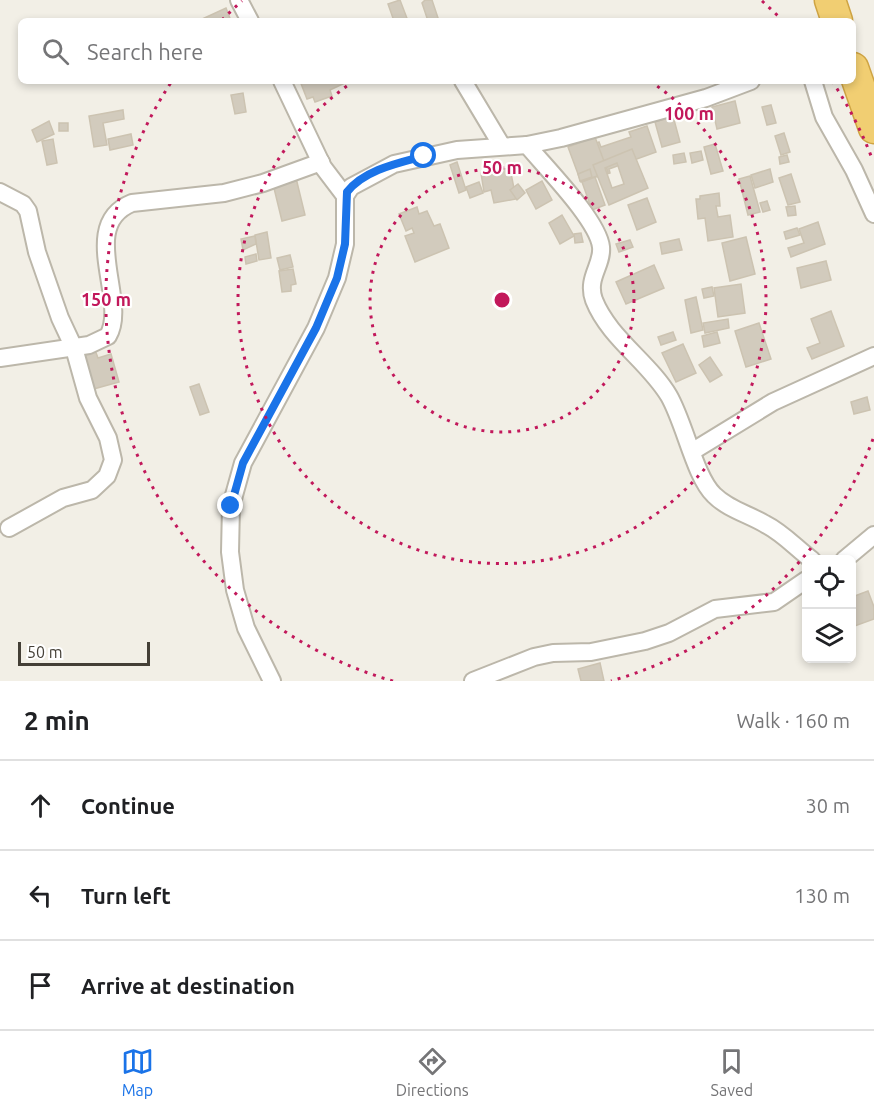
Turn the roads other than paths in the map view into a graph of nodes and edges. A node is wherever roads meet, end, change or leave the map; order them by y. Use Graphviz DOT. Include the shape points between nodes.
graph roads {
  1 [pos="239,0"];
  2 [pos="830,0"];
  3 [pos="248,18"];
  4 [pos="836,18"];
  5 [pos="856,77"];
  6 [pos="283,84"];
  7 [pos="465,84"];
  8 [pos="743,84"];
  9 [pos="814,84"];
  10 [pos="874,128"];
  11 [pos="527,145"];
  12 [pos="502,146"];
  13 [pos="321,162"];
  14 [pos="0,192"];
  15 [pos="345,196"];
  16 [pos="874,214"];
  17 [pos="74,348"];
  18 [pos="874,356"];
  19 [pos="0,358"];
  20 [pos="693,451"];
  21 [pos="9,528"];
  22 [pos="874,535"];
  23 [pos="806,555"];
  24 [pos="850,555"];
  25 [pos="802,583"];
  26 [pos="475,680"];
  27 [pos="272,681"];
  1 -- 3 [label="street"];
  2 -- 4 [label="highway"];
  5 -- 10 [label="highway"];
  6 -- 13 [label="street"];
  7 -- 12 [label="street"];
  8 -- 11 [label="street" via="706,98"];
  9 -- 16 [label="street" via="824,117"];
  11 -- 12 [label="street"];
  11 -- 20 [label="street" via="570,194 598,235 601,251 593,277 595,300 618,336 659,380 684,424"];
  12 -- 15 [label="street" via="457,150 394,164 356,183"];
  13 -- 15 [label="street"];
  13 -- 17 [label="street" via="224,193 123,206 108,225 111,330 105,339"];
  14 -- 17 [label="street" via="28,211 37,252"];
  15 -- 27 [label="street" via="345,244 337,278 316,328 243,463 231,506 230,552 235,590 246,628"];
  17 -- 19 [label="street"];
  17 -- 21 [label="street" via="84,388 110,444 110,469 102,483 92,490 63,498"];
  18 -- 20 [label="street" via="773,402"];
  20 -- 23 [label="street" via="700,475 714,496 783,535"];
  22 -- 24 [label="street"];
  25 -- 26 [label="street" via="774,602 715,609 645,641 591,652 534,657"];
}
